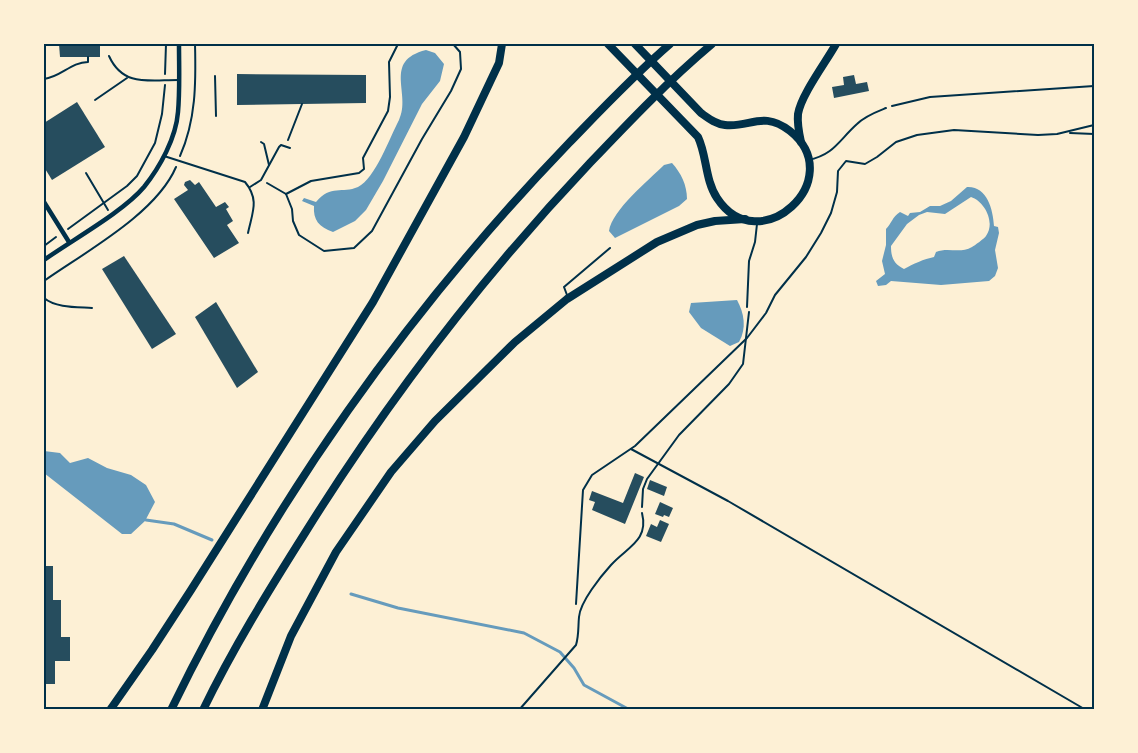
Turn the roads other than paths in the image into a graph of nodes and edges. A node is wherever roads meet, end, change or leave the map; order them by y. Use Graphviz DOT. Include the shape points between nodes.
graph roads {
  1 [pos="179,44"];
  2 [pos="502,44"];
  3 [pos="608,44"];
  4 [pos="635,44"];
  5 [pos="670,44"];
  6 [pos="712,44"];
  7 [pos="836,44"];
  8 [pos="109,56"];
  9 [pos="215,76"];
  10 [pos="127,77"];
  11 [pos="178,80"];
  12 [pos="95,100"];
  13 [pos="886,108"];
  14 [pos="216,116"];
  15 [pos="261,141"];
  16 [pos="801,142"];
  17 [pos="290,148"];
  18 [pos="164,156"];
  19 [pos="808,160"];
  20 [pos="269,165"];
  21 [pos="249,187"];
  22 [pos="44,202"];
  23 [pos="745,219"];
  24 [pos="757,221"];
  25 [pos="248,233"];
  26 [pos="69,242"];
  27 [pos="610,248"];
  28 [pos="44,260"];
  29 [pos="44,298"];
  30 [pos="567,299"];
  31 [pos="747,307"];
  32 [pos="92,308"];
  33 [pos="642,513"];
  34 [pos="110,710"];
  35 [pos="171,710"];
  36 [pos="204,710"];
  37 [pos="262,710"];
  38 [pos="519,710"];
  1 -- 11 [label="street"];
  2 -- 34 [label="highway" via="500,63 464,137 373,302"];
  3 -- 23 [label="highway" via="698,137 717,199"];
  4 -- 16 [label="highway" via="700,113 713,121 731,125 757,120 774,123"];
  5 -- 35 [label="highway" via="525,188 393,350 318,454 238,582"];
  6 -- 36 [label="highway" via="648,102 539,218 425,356 345,468 264,597"];
  7 -- 16 [label="highway" via="801,106"];
  8 -- 10 [label="lane" via="114,68"];
  9 -- 14 [label="lane"];
  10 -- 11 [label="lane"];
  10 -- 12 [label="lane"];
  11 -- 18 [label="street" via="177,120"];
  13 -- 19 [label="lane" via="858,123 824,156"];
  15 -- 20 [label="lane"];
  16 -- 19 [label="highway"];
  17 -- 20 [label="lane" via="281,145"];
  18 -- 21 [label="lane" via="238,179"];
  18 -- 26 [label="street" via="144,188"];
  19 -- 24 [label="highway" via="805,190 794,206 777,217"];
  20 -- 21 [label="lane" via="261,180"];
  21 -- 25 [label="lane" via="255,198"];
  22 -- 26 [label="street"];
  23 -- 24 [label="highway"];
  23 -- 30 [label="highway" via="697,225 657,242"];
  24 -- 31 [label="lane" via="749,261"];
  26 -- 28 [label="street"];
  27 -- 30 [label="lane" via="564,287"];
  29 -- 32 [label="lane" via="67,307"];
  30 -- 37 [label="highway" via="515,342 390,472 336,552 291,636"];
  33 -- 38 [label="lane" via="645,525 641,536 611,565 585,601 579,615 576,645"];
}
